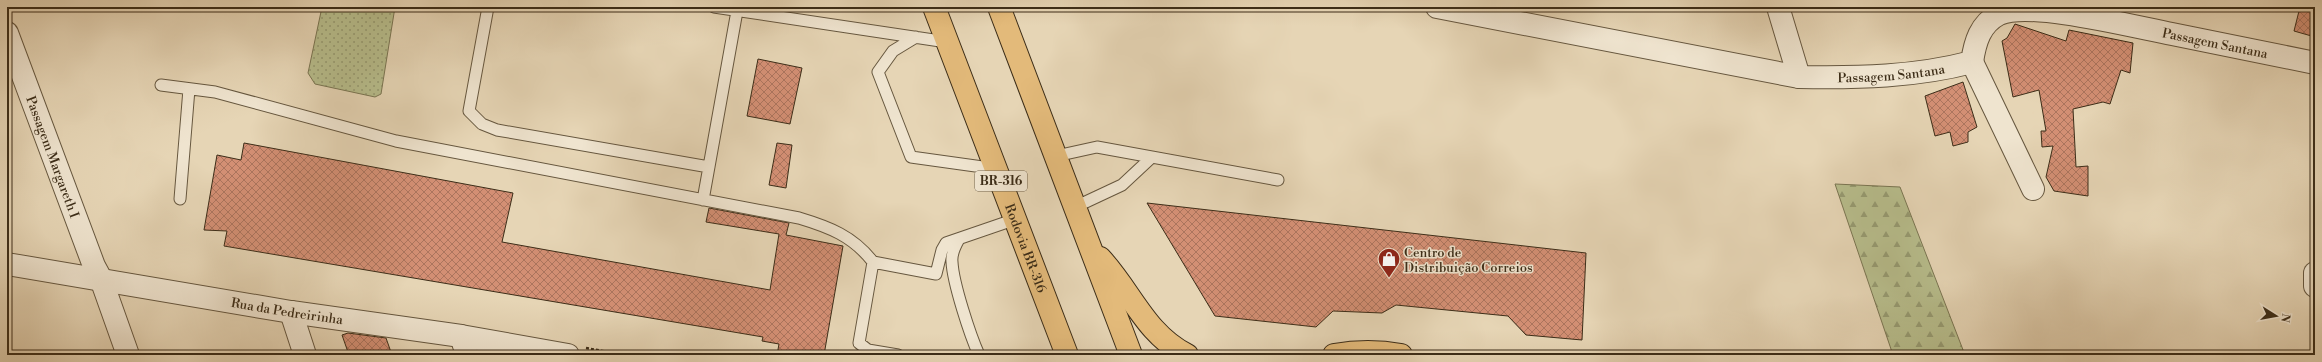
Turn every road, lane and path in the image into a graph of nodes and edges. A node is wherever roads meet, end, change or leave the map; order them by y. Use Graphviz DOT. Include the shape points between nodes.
graph roads {
  1 [pos="488,7"];
  2 [pos="714,7"];
  3 [pos="934,7"];
  4 [pos="999,7"];
  5 [pos="1437,7"];
  6 [pos="1778,7"];
  7 [pos="737,11"];
  8 [pos="7,33"];
  9 [pos="916,37"];
  10 [pos="948,42"];
  11 [pos="1972,62"];
  12 [pos="2315,63"];
  13 [pos="1799,77"];
  14 [pos="161,85"];
  15 [pos="189,89"];
  16 [pos="1056,156"];
  17 [pos="1152,157"];
  18 [pos="709,168"];
  19 [pos="997,169"];
  20 [pos="1278,180"];
  21 [pos="2033,189"];
  22 [pos="180,199"];
  23 [pos="704,200"];
  24 [pos="1074,207"];
  25 [pos="1016,219"];
  26 [pos="959,239"];
  27 [pos="1089,247"];
  28 [pos="873,262"];
  29 [pos="7,264"];
  30 [pos="2315,273"];
  31 [pos="936,274"];
  32 [pos="954,278"];
  33 [pos="101,279"];
  34 [pos="2315,286"];
  35 [pos="290,312"];
  36 [pos="464,345"];
  37 [pos="1061,349"];
  38 [pos="128,355"];
  39 [pos="306,355"];
  40 [pos="568,355"];
  41 [pos="898,355"];
  42 [pos="979,355"];
  43 [pos="1131,355"];
  44 [pos="1187,355"];
  45 [pos="1334,355"];
  46 [pos="1401,355"];
  1 -- 18 [label="lane" via="469,111 482,124 497,130"];
  2 -- 7 [label="lane"];
  3 -- 10 [label="highway, Rodovia BR-316 / BR-316"];
  4 -- 16 [label="highway"];
  5 -- 13 [label="street, Passagem Santana"];
  6 -- 13 [label="street"];
  7 -- 9 [label="lane"];
  7 -- 18 [label="lane"];
  8 -- 33 [label="street, Passagem Margareth I"];
  9 -- 10 [label="lane"];
  9 -- 19 [label="lane" via="893,50 878,72 911,157"];
  10 -- 19 [label="highway, Rodovia BR-316 / BR-316"];
  11 -- 12 [label="street, Passagem Santana" via="1975,43 1984,26 1999,14 2012,9 2064,12"];
  11 -- 13 [label="street, Passagem Santana" via="1903,75 1860,78"];
  11 -- 21 [label="street"];
  14 -- 15 [label="lane"];
  15 -- 22 [label="lane"];
  15 -- 23 [label="lane" via="215,92 255,102 396,141"];
  16 -- 17 [label="lane" via="1097,147"];
  16 -- 24 [label="highway"];
  17 -- 20 [label="lane"];
  17 -- 24 [label="lane" via="1122,185"];
  18 -- 23 [label="lane"];
  19 -- 25 [label="highway, Rodovia BR-316 / BR-316"];
  23 -- 28 [label="lane" via="799,218 829,227 847,236 865,251"];
  24 -- 27 [label="highway"];
  25 -- 26 [label="lane"];
  25 -- 37 [label="highway, Rodovia BR-316 / BR-316"];
  26 -- 31 [label="lane" via="946,243"];
  26 -- 32 [label="lane" via="954,246 951,261"];
  27 -- 43 [label="highway"];
  27 -- 44 [label="highway" via="1126,290 1150,326 1170,346"];
  28 -- 31 [label="lane"];
  28 -- 41 [label="lane" via="859,343 868,350"];
  29 -- 33 [label="street, Rua da Pedreirinha"];
  30 -- 34 [label="street"];
  31 -- 32 [label="lane"];
  32 -- 42 [label="lane"];
  33 -- 35 [label="street, Rua da Pedreirinha"];
  33 -- 38 [label="street, Passagem Margareth I"];
  35 -- 36 [label="street, Rua da Pedreirinha"];
  35 -- 39 [label="street"];
  36 -- 40 [label="street, Rua da Pedreirinha"];
  45 -- 46 [label="highway"];
}
